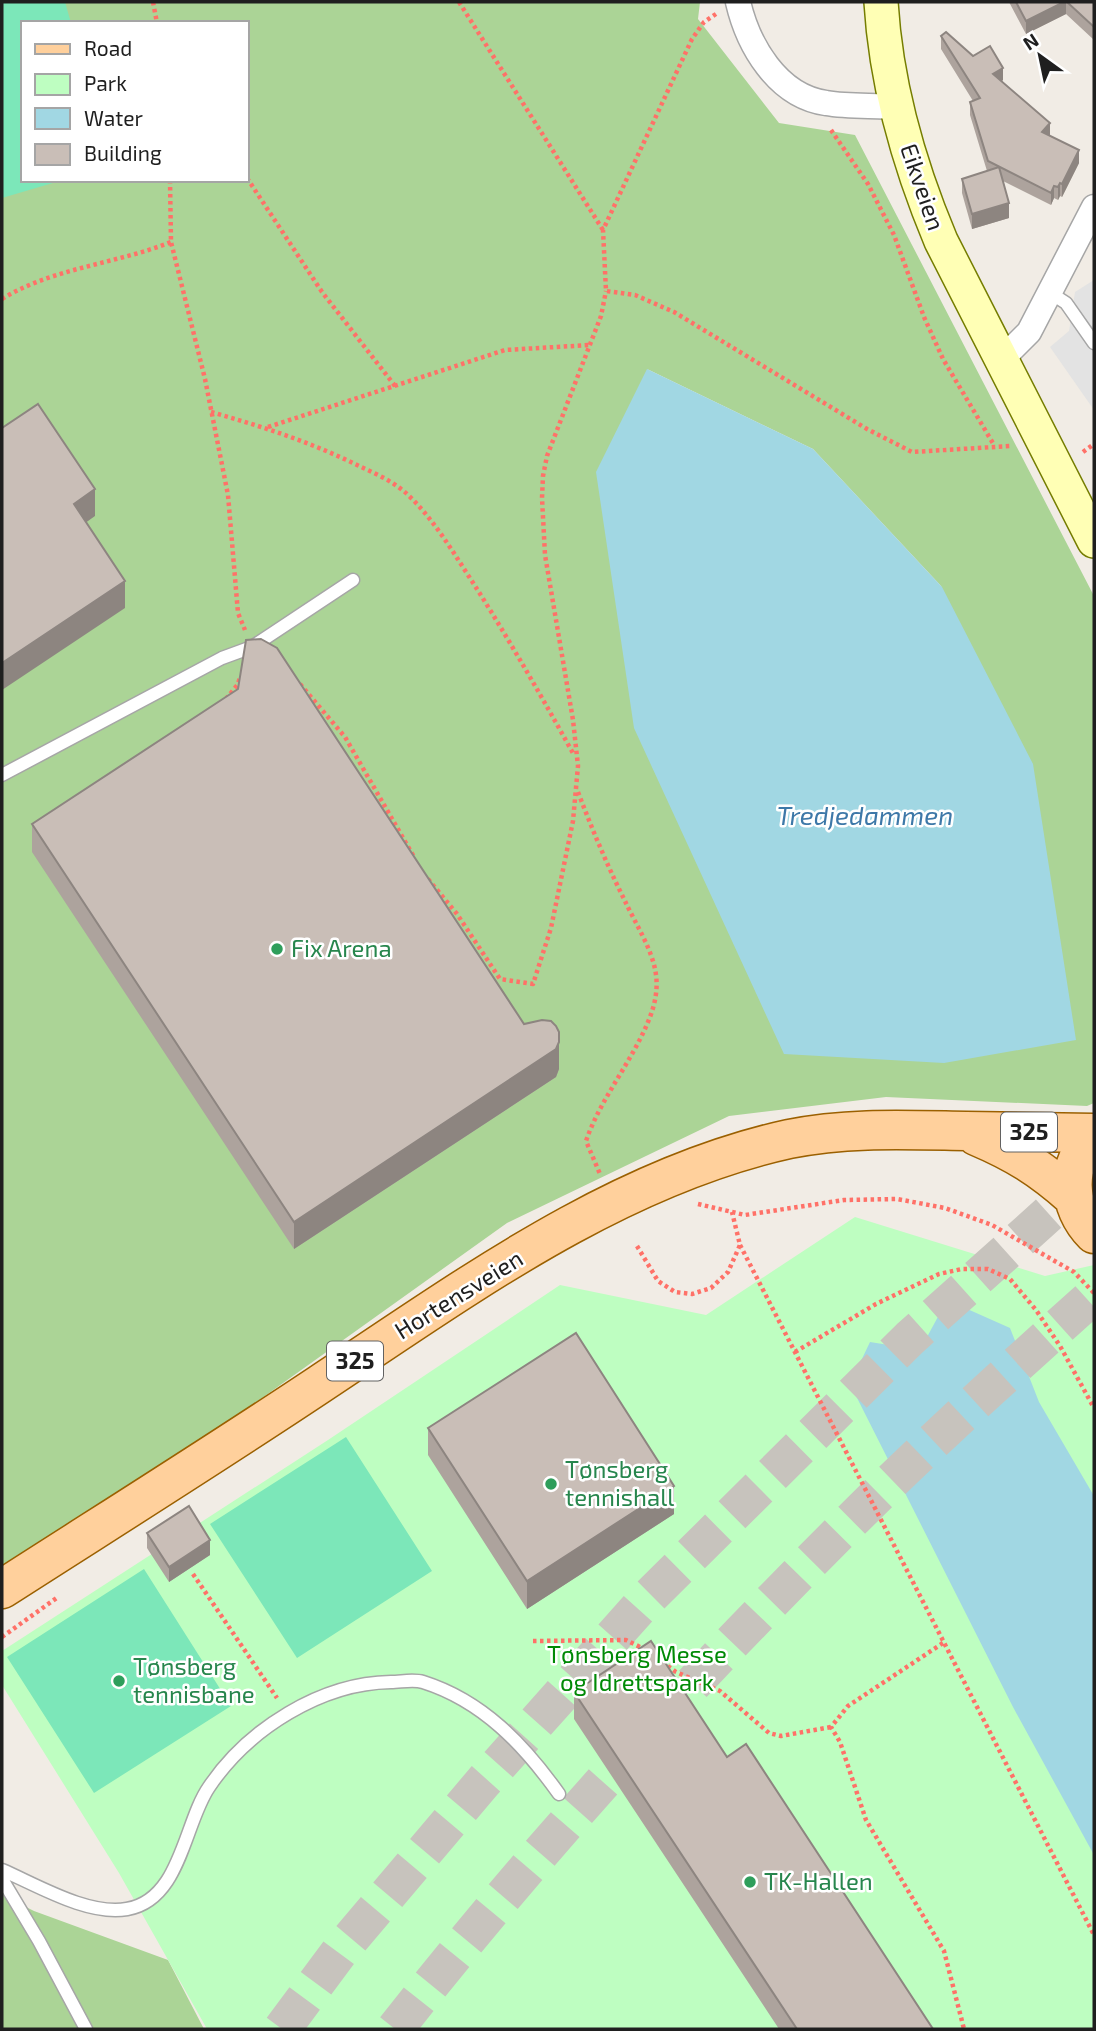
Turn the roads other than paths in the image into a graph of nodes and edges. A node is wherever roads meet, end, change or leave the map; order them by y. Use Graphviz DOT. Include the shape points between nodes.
graph roads {
  1 [pos="881,2"];
  2 [pos="731,5"];
  3 [pos="897,107"];
  4 [pos="1093,213"];
  5 [pos="1049,292"];
  6 [pos="1094,343"];
  7 [pos="1001,359"];
  8 [pos="1094,541"];
  9 [pos="353,580"];
  10 [pos="2,775"];
  11 [pos="965,1131"];
  12 [pos="1094,1132"];
  13 [pos="1094,1138"];
  14 [pos="1073,1197"];
  15 [pos="1094,1234"];
  16 [pos="2,1590"];
  17 [pos="559,1794"];
  18 [pos="2,1870"];
  19 [pos="2,1879"];
  20 [pos="86,2029"];
  1 -- 3 [label="main road, Eikveien"];
  2 -- 3 [label="street" via="756,50 794,90 826,103"];
  3 -- 7 [label="main road, Eikveien" via="920,192"];
  4 -- 5 [label="street"];
  5 -- 6 [label="lane" via="1066,303"];
  5 -- 7 [label="street" via="1029,332"];
  7 -- 8 [label="main road, Eikveien"];
  9 -- 10 [label="lane" via="252,647 222,658"];
  11 -- 12 [label="main road, Hortensveien / 325"];
  11 -- 14 [label="main road, Hortensveien / 325" via="1007,1149"];
  11 -- 16 [label="main road, Hortensveien / 325" via="888,1128 790,1139 722,1157 631,1194 472,1284"];
  13 -- 14 [label="main road, 325" via="1077,1161"];
  14 -- 15 [label="main road, 325"];
  17 -- 18 [label="lane" via="505,1729 466,1700 420,1681 370,1682 322,1696 287,1713 241,1750 208,1788 169,1877 146,1901 127,1909 88,1907"];
  19 -- 20 [label="lane"];
}
